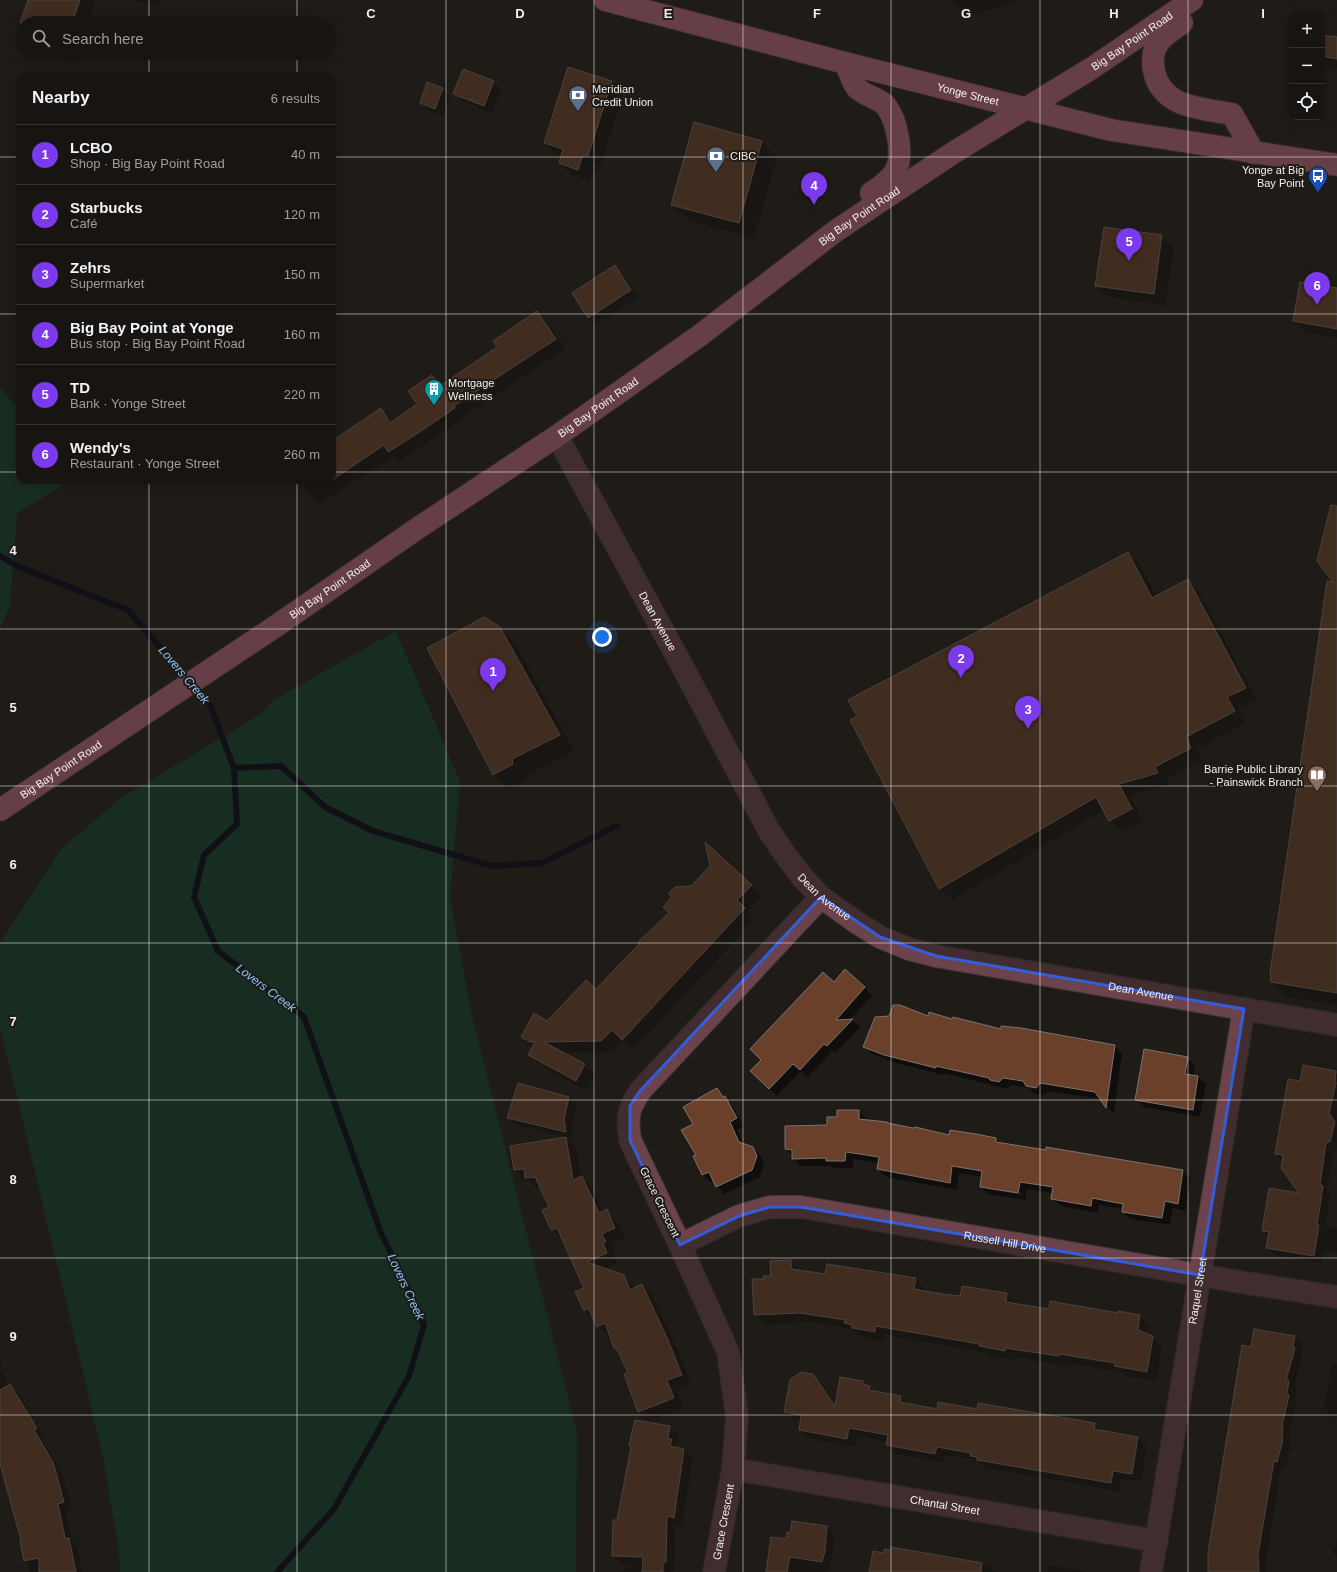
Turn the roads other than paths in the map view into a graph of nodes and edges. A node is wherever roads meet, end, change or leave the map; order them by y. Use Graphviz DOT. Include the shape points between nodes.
graph roads {
  1 [pos="605,0"];
  2 [pos="1192,0"];
  3 [pos="1200,0"];
  4 [pos="845,63"];
  5 [pos="1026,108"];
  6 [pos="1254,153"];
  7 [pos="1337,165"];
  8 [pos="837,230"];
  9 [pos="557,436"];
  10 [pos="0,810"];
  11 [pos="821,897"];
  12 [pos="1244,1009"];
  13 [pos="1337,1025"];
  14 [pos="680,1245"];
  15 [pos="1200,1274"];
  16 [pos="1337,1297"];
  17 [pos="734,1470"];
  18 [pos="1157,1541"];
  19 [pos="714,1572"];
  20 [pos="1152,1572"];
  1 -- 4 [label="main road, Yonge Street"];
  2 -- 5 [label="main road, Big Bay Point Road" via="1092,68"];
  3 -- 6 [label="main road" via="1190,17 1157,44 1153,53 1154,73 1163,91 1181,103 1232,114"];
  4 -- 5 [label="main road, Yonge Street"];
  4 -- 8 [label="main road" via="857,88 885,106 899,141 899,162 886,183 853,205"];
  5 -- 6 [label="main road, Yonge Street" via="1111,130"];
  5 -- 8 [label="main road, Big Bay Point Road"];
  6 -- 7 [label="main road, Yonge Street"];
  8 -- 9 [label="main road, Big Bay Point Road" via="698,336"];
  9 -- 10 [label="main road, Big Bay Point Road"];
  9 -- 11 [label="street, Dean Avenue" via="769,831 802,877"];
  11 -- 12 [label="street, Dean Avenue" via="880,937 909,949 936,956"];
  11 -- 14 [label="street, Grace Crescent" via="640,1091 630,1106 630,1140"];
  12 -- 13 [label="street, Dean Avenue"];
  12 -- 15 [label="street, Raquel Street"];
  14 -- 15 [label="street, Russell Hill Drive" via="739,1216 770,1207 801,1207"];
  14 -- 17 [label="street, Grace Crescent" via="728,1352 737,1416"];
  15 -- 16 [label="street, Russell Hill Drive"];
  15 -- 18 [label="street, Raquel Street"];
  17 -- 18 [label="street, Chantal Street"];
  17 -- 19 [label="street, Grace Crescent"];
  18 -- 20 [label="street, Raquel Street"];
}
